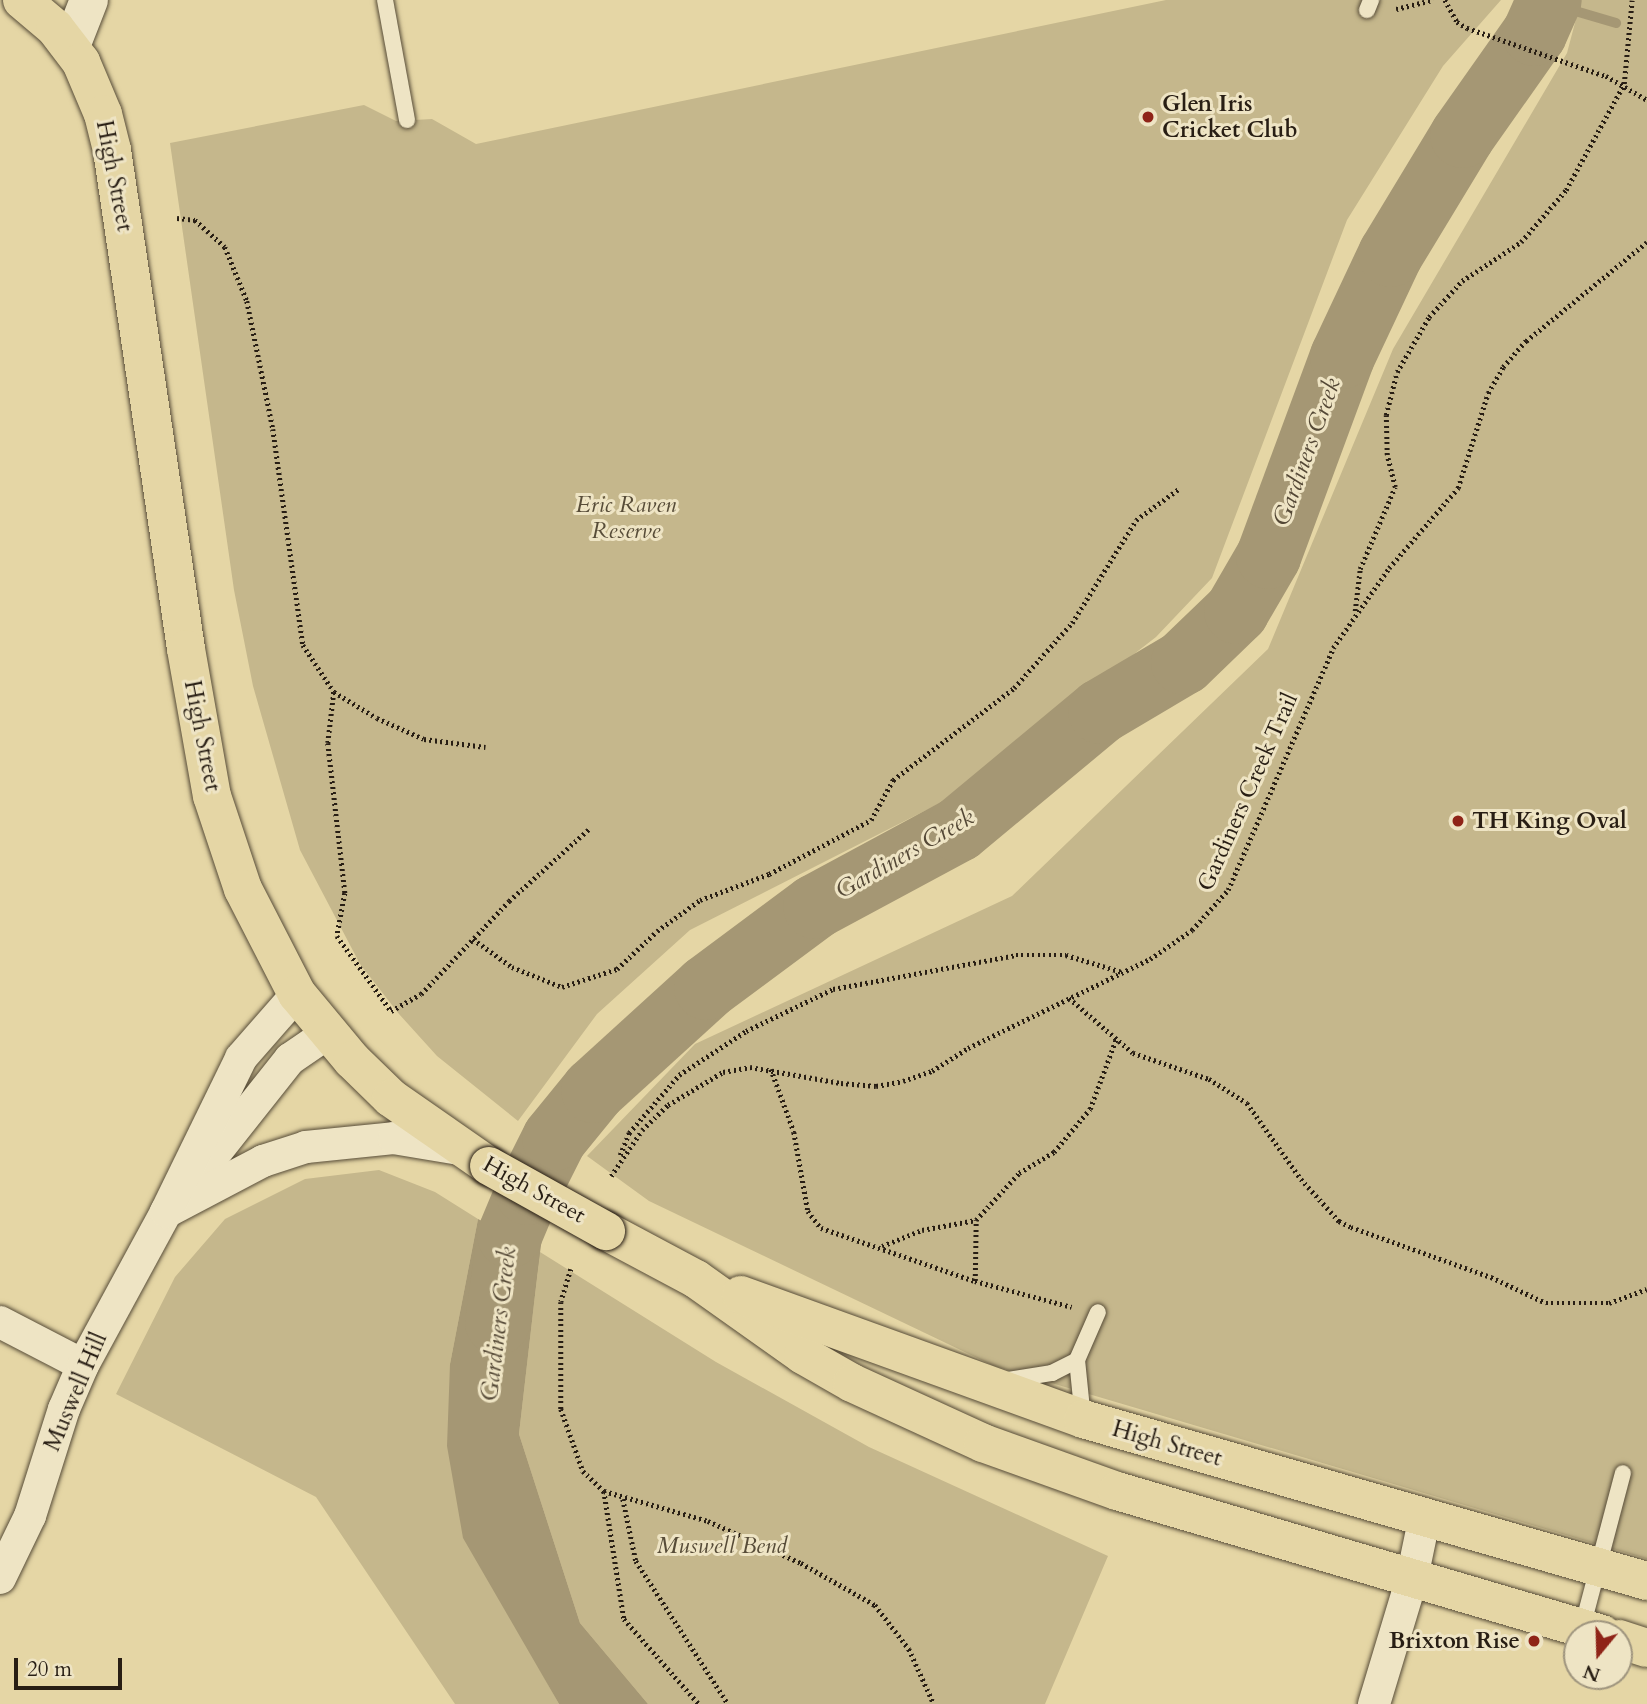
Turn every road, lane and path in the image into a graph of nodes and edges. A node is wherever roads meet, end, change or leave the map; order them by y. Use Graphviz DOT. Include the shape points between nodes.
graph roads {
  1 [pos="22,0"];
  2 [pos="89,0"];
  3 [pos="385,0"];
  4 [pos="1433,0"];
  5 [pos="1445,0"];
  6 [pos="1632,0"];
  7 [pos="1369,5"];
  8 [pos="71,46"];
  9 [pos="1624,84"];
  10 [pos="1647,100"];
  11 [pos="407,120"];
  12 [pos="177,218"];
  13 [pos="1647,242"];
  14 [pos="1181,488"];
  15 [pos="1355,613"];
  16 [pos="334,692"];
  17 [pos="485,747"];
  18 [pos="590,828"];
  19 [pos="473,939"];
  20 [pos="1122,972"];
  21 [pos="298,994"];
  22 [pos="1069,998"];
  23 [pos="328,1033"];
  24 [pos="1116,1039"];
  25 [pos="771,1069"];
  26 [pos="476,1158"];
  27 [pos="617,1163"];
  28 [pos="611,1176"];
  29 [pos="166,1212"];
  30 [pos="976,1220"];
  31 [pos="881,1246"];
  32 [pos="571,1269"];
  33 [pos="696,1279"];
  34 [pos="975,1281"];
  35 [pos="1645,1289"];
  36 [pos="1077,1308"];
  37 [pos="1098,1311"];
  38 [pos="0,1322"];
  39 [pos="1077,1360"];
  40 [pos="83,1365"];
  41 [pos="985,1384"];
  42 [pos="1083,1419"];
  43 [pos="1623,1473"];
  44 [pos="604,1491"];
  45 [pos="624,1499"];
  46 [pos="1425,1516"];
  47 [pos="1598,1566"];
  48 [pos="0,1578"];
  49 [pos="1412,1578"];
  50 [pos="1647,1581"];
  51 [pos="1593,1620"];
  52 [pos="1563,1622"];
  53 [pos="698,1704"];
  54 [pos="728,1704"];
  55 [pos="933,1704"];
  56 [pos="1374,1704"];
  1 -- 8 [label="main road, High Street"];
  2 -- 8 [label="main road"];
  3 -- 11 [label="lane"];
  4 -- 7 [label="path" via="1406,8"];
  5 -- 9 [label="path" via="1457,22 1467,28"];
  6 -- 9 [label="path"];
  8 -- 21 [label="main road, High Street" via="103,114 114,163 212,796 243,889"];
  9 -- 10 [label="path"];
  9 -- 15 [label="path" via="1586,157 1545,219 1504,257 1462,281 1429,317 1408,350 1386,415 1387,455 1395,487 1360,569"];
  12 -- 16 [label="path" via="195,220 225,247 247,301 273,429 303,645"];
  13 -- 15 [label="path, Gardiners Creek Trail" via="1526,341 1503,367 1488,393 1458,488"];
  14 -- 19 [label="path" via="1136,520 1072,623 1014,688 893,780 871,820 769,874 700,900 657,931 617,969 562,987 512,967"];
  15 -- 20 [label="path, Gardiners Creek Trail" via="1312,692 1228,890 1192,930"];
  16 -- 17 [label="path" via="424,739"];
  16 -- 19 [label="path" via="328,743 344,871 337,936 341,944 391,1011 421,994"];
  18 -- 19 [label="path"];
  20 -- 22 [label="path, Gardiners Creek Trail"];
  20 -- 27 [label="path" via="1066,955 1016,955 833,989 746,1031 679,1075 629,1133"];
  21 -- 23 [label="main road, High Street"];
  21 -- 29 [label="street, Muswell Hill" via="241,1058"];
  22 -- 24 [label="path"];
  22 -- 25 [label="path, Gardiners Creek Trail" via="932,1071 903,1081 876,1086 841,1083"];
  23 -- 26 [label="main road, High Street" via="391,1098"];
  23 -- 29 [label="street, Muswell Hill" via="290,1059"];
  24 -- 30 [label="path" via="1090,1109 1075,1130 1054,1152 1019,1173"];
  24 -- 35 [label="path" via="1132,1053 1209,1079 1247,1104 1322,1203 1339,1221 1372,1238 1491,1277 1546,1303 1609,1303"];
  25 -- 27 [label="path, Gardiners Creek Trail" via="723,1072 702,1082 668,1105"];
  25 -- 31 [label="path" via="794,1132 812,1220 821,1228"];
  26 -- 29 [label="street" via="394,1138 306,1147 262,1161"];
  26 -- 33 [label="main road, High Street, bridge"];
  27 -- 28 [label="path, Gardiners Creek Trail"];
  29 -- 40 [label="street, Muswell Hill"];
  30 -- 31 [label="path" via="922,1230"];
  30 -- 34 [label="path"];
  31 -- 34 [label="path"];
  32 -- 44 [label="path" via="561,1302 561,1409 583,1471"];
  33 -- 41 [label="main road, High Street"];
  33 -- 49 [label="main road, High Street" via="823,1366 983,1443 1117,1491"];
  34 -- 36 [label="path"];
  37 -- 39 [label="lane"];
  38 -- 40 [label="street"];
  39 -- 41 [label="lane" via="1052,1373"];
  39 -- 42 [label="lane"];
  40 -- 48 [label="street, Muswell Hill" via="30,1516"];
  41 -- 42 [label="main road, High Street"];
  42 -- 46 [label="main road, High Street"];
  43 -- 47 [label="lane"];
  44 -- 45 [label="path"];
  44 -- 53 [label="path" via="624,1619"];
  45 -- 54 [label="path" via="636,1561"];
  45 -- 55 [label="path" via="676,1508 708,1521 801,1563 875,1605 909,1649"];
  46 -- 47 [label="main road, High Street"];
  46 -- 49 [label="street"];
  47 -- 50 [label="main road, High Street"];
  47 -- 51 [label="lane"];
  49 -- 52 [label="main road, High Street"];
  49 -- 56 [label="street"];
}
